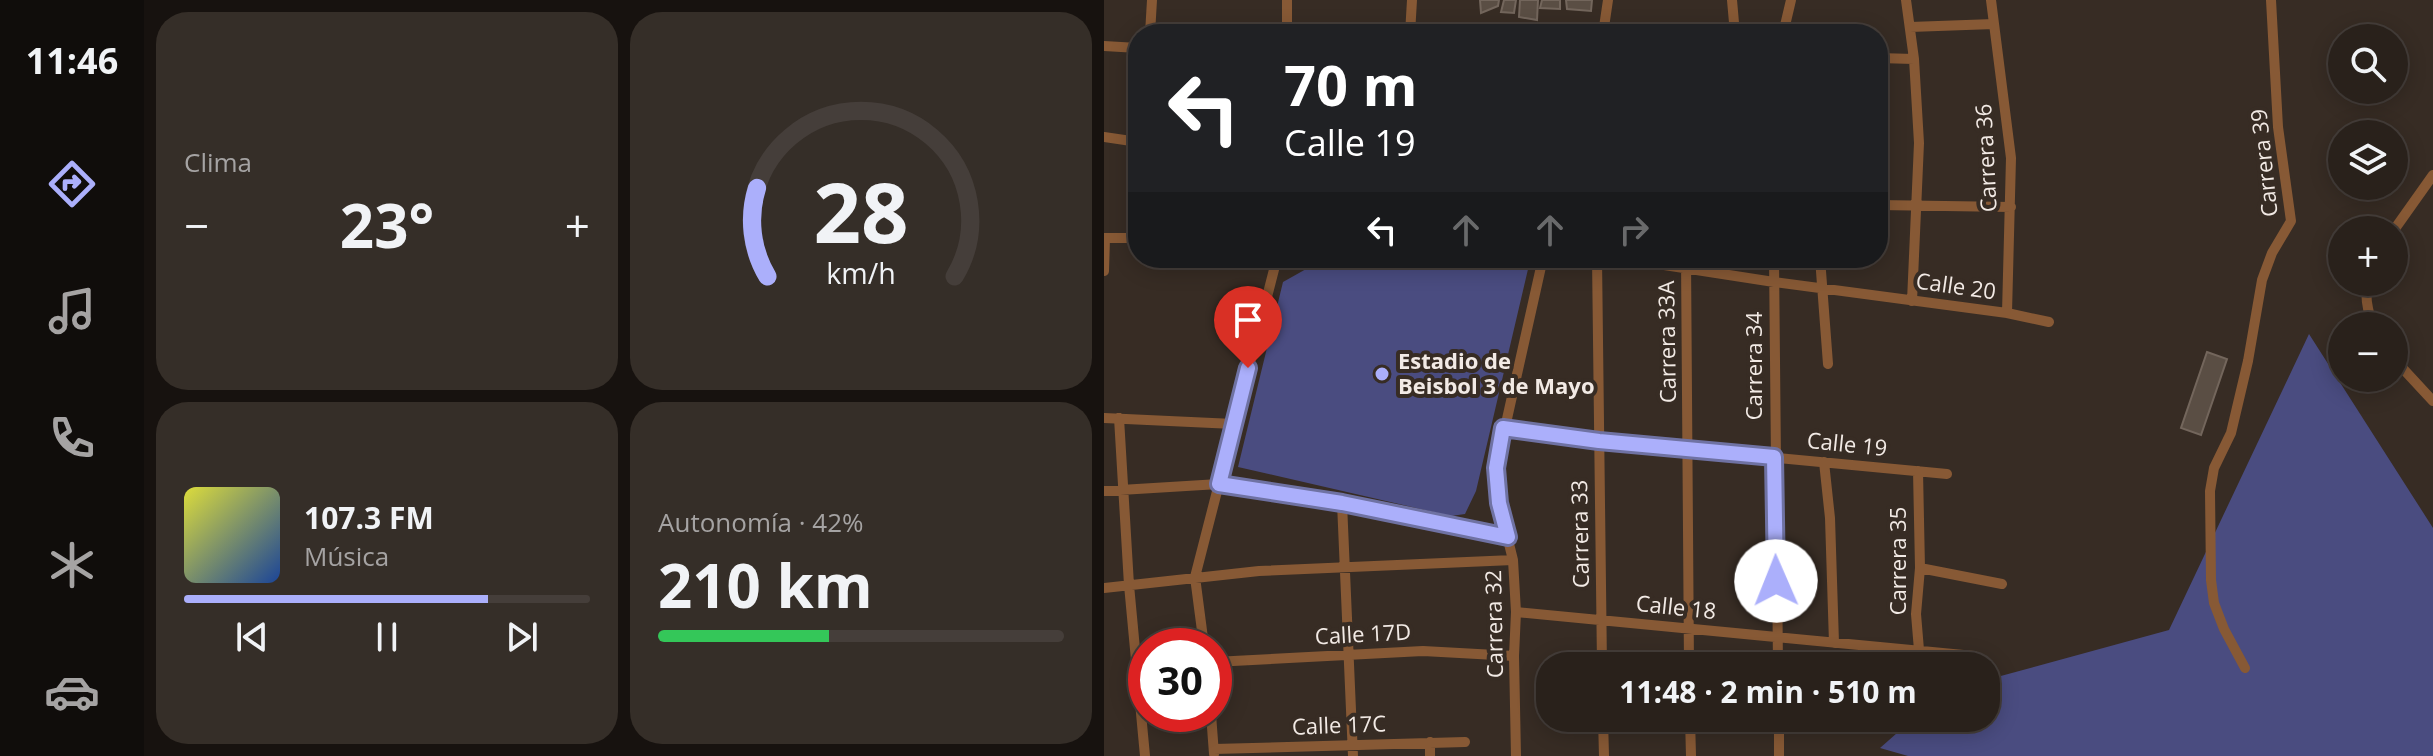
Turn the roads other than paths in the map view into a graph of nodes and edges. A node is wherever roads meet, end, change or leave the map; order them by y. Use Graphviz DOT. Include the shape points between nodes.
graph roads {
  1 [pos="1152,0"];
  2 [pos="1287,0"];
  3 [pos="1412,0"];
  4 [pos="1608,0"];
  5 [pos="1732,0"];
  6 [pos="1791,0"];
  7 [pos="1906,0"];
  8 [pos="1991,0"];
  9 [pos="2271,0"];
  10 [pos="1151,24"];
  11 [pos="1287,24"];
  12 [pos="1411,24"];
  13 [pos="1604,24"];
  14 [pos="1734,24"];
  15 [pos="1785,24"];
  16 [pos="1994,24"];
  17 [pos="1910,27"];
  18 [pos="1104,46"];
  19 [pos="1128,47"];
  20 [pos="1888,58"];
  21 [pos="1914,59"];
  22 [pos="1104,137"];
  23 [pos="1128,141"];
  24 [pos="2433,175"];
  25 [pos="1888,205"];
  26 [pos="1915,205"];
  27 [pos="2011,207"];
  28 [pos="2404,216"];
  29 [pos="1104,238"];
  30 [pos="1128,238"];
  31 [pos="1274,268"];
  32 [pos="1541,268"];
  33 [pos="1597,268"];
  34 [pos="1686,268"];
  35 [pos="1709,268"];
  36 [pos="1774,268"];
  37 [pos="1820,268"];
  38 [pos="1104,271"];
  39 [pos="1774,282"];
  40 [pos="1821,288"];
  41 [pos="1912,301"];
  42 [pos="2007,313"];
  43 [pos="2049,322"];
  44 [pos="1828,364"];
  45 [pos="2408,374"];
  46 [pos="2433,401"];
  47 [pos="1104,418"];
  48 [pos="1119,418"];
  49 [pos="1234,424"];
  50 [pos="1503,428"];
  51 [pos="1599,441"];
  52 [pos="1688,449"];
  53 [pos="1774,457"];
  54 [pos="1824,462"];
  55 [pos="1918,471"];
  56 [pos="1947,474"];
  57 [pos="1219,484"];
  58 [pos="1123,490"];
  59 [pos="1104,491"];
  60 [pos="1342,503"];
  61 [pos="1508,537"];
  62 [pos="1513,560"];
  63 [pos="1343,568"];
  64 [pos="1920,568"];
  65 [pos="1195,577"];
  66 [pos="2002,584"];
  67 [pos="1129,585"];
  68 [pos="1104,588"];
  69 [pos="1516,612"];
  70 [pos="1600,618"];
  71 [pos="1202,628"];
  72 [pos="1688,628"];
  73 [pos="1777,638"];
  74 [pos="1834,643"];
  75 [pos="1919,650"];
  76 [pos="1601,652"];
  77 [pos="1689,652"];
  78 [pos="1778,652"];
  79 [pos="1937,652"];
  80 [pos="1349,655"];
  81 [pos="1514,656"];
  82 [pos="1232,661"];
  83 [pos="2245,668"];
  84 [pos="1212,732"];
  85 [pos="1603,732"];
  86 [pos="1690,732"];
  87 [pos="1779,732"];
  88 [pos="1430,742"];
  89 [pos="1465,742"];
  90 [pos="1353,750"];
  91 [pos="1214,753"];
  92 [pos="1145,756"];
  93 [pos="1430,756"];
  94 [pos="1516,756"];
  95 [pos="1604,756"];
  96 [pos="1691,756"];
  97 [pos="1779,756"];
  1 -- 10 [label="street"];
  2 -- 11 [label="street"];
  3 -- 12 [label="street"];
  4 -- 13 [label="street"];
  5 -- 14 [label="street"];
  6 -- 15 [label="street"];
  7 -- 17 [label="street"];
  8 -- 16 [label="street, Carrera 36"];
  9 -- 83 [label="street, Carrera 39" via="2278,127 2291,221 2262,280 2231,433 2214,468 2210,491 2214,603"];
  16 -- 17 [label="street"];
  16 -- 27 [label="street, Carrera 36" via="2011,158"];
  17 -- 21 [label="street"];
  18 -- 19 [label="street"];
  20 -- 21 [label="street"];
  21 -- 26 [label="street" via="1919,143"];
  22 -- 23 [label="street"];
  24 -- 28 [label="street"];
  25 -- 26 [label="street"];
  26 -- 27 [label="street"];
  26 -- 41 [label="street"];
  27 -- 42 [label="street, Carrera 36"];
  29 -- 30 [label="street"];
  29 -- 38 [label="street"];
  31 -- 49 [label="street"];
  32 -- 50 [label="street, Carrera 32"];
  33 -- 51 [label="street, Carrera 33"];
  34 -- 52 [label="street, Carrera 33A"];
  35 -- 39 [label="street, Calle 20"];
  36 -- 39 [label="street, Carrera 34"];
  37 -- 40 [label="street"];
  39 -- 40 [label="street, Calle 20"];
  39 -- 53 [label="street, Carrera 34"];
  40 -- 41 [label="street, Calle 20"];
  40 -- 44 [label="street"];
  41 -- 42 [label="street, Calle 20"];
  42 -- 43 [label="street, Calle 20"];
  45 -- 46 [label="street"];
  47 -- 48 [label="street"];
  48 -- 49 [label="street"];
  48 -- 58 [label="street"];
  49 -- 57 [label="street"];
  50 -- 51 [label="street, Calle 19"];
  50 -- 61 [label="street, Carrera 32" via="1496,468"];
  51 -- 52 [label="street, Calle 19"];
  51 -- 70 [label="street, Carrera 33"];
  52 -- 53 [label="street, Calle 19"];
  52 -- 72 [label="street, Carrera 33A"];
  53 -- 54 [label="street, Calle 19"];
  53 -- 73 [label="street, Carrera 34"];
  54 -- 55 [label="street, Calle 19"];
  54 -- 74 [label="street"];
  55 -- 56 [label="street, Calle 19"];
  55 -- 64 [label="street, Carrera 35"];
  57 -- 58 [label="street"];
  57 -- 60 [label="street"];
  57 -- 65 [label="street"];
  58 -- 59 [label="street"];
  58 -- 67 [label="street"];
  60 -- 61 [label="street"];
  60 -- 63 [label="street"];
  61 -- 62 [label="street, Carrera 32"];
  62 -- 63 [label="street"];
  62 -- 69 [label="street, Carrera 32"];
  63 -- 65 [label="street"];
  63 -- 80 [label="street"];
  64 -- 66 [label="street"];
  64 -- 75 [label="street, Carrera 35"];
  65 -- 67 [label="street"];
  65 -- 71 [label="street"];
  67 -- 68 [label="street"];
  67 -- 92 [label="street"];
  69 -- 70 [label="street, Calle 18"];
  69 -- 81 [label="street, Carrera 32"];
  70 -- 72 [label="street, Calle 18"];
  70 -- 76 [label="street, Carrera 33"];
  72 -- 73 [label="street, Calle 18"];
  72 -- 77 [label="street, Carrera 33A"];
  73 -- 74 [label="street, Calle 18"];
  73 -- 78 [label="street, Carrera 34"];
  74 -- 75 [label="street, Calle 18"];
  75 -- 79 [label="street, Calle 18"];
  80 -- 81 [label="street, Calle 17D" via="1423,651"];
  80 -- 82 [label="street, Calle 17D"];
  80 -- 90 [label="street"];
  81 -- 94 [label="street, Carrera 32"];
  84 -- 91 [label="street"];
  85 -- 95 [label="street"];
  86 -- 96 [label="street"];
  87 -- 97 [label="street"];
  88 -- 89 [label="street, Calle 17C"];
  88 -- 90 [label="street, Calle 17C"];
  88 -- 93 [label="street"];
  90 -- 91 [label="street, Calle 17C"];
}
